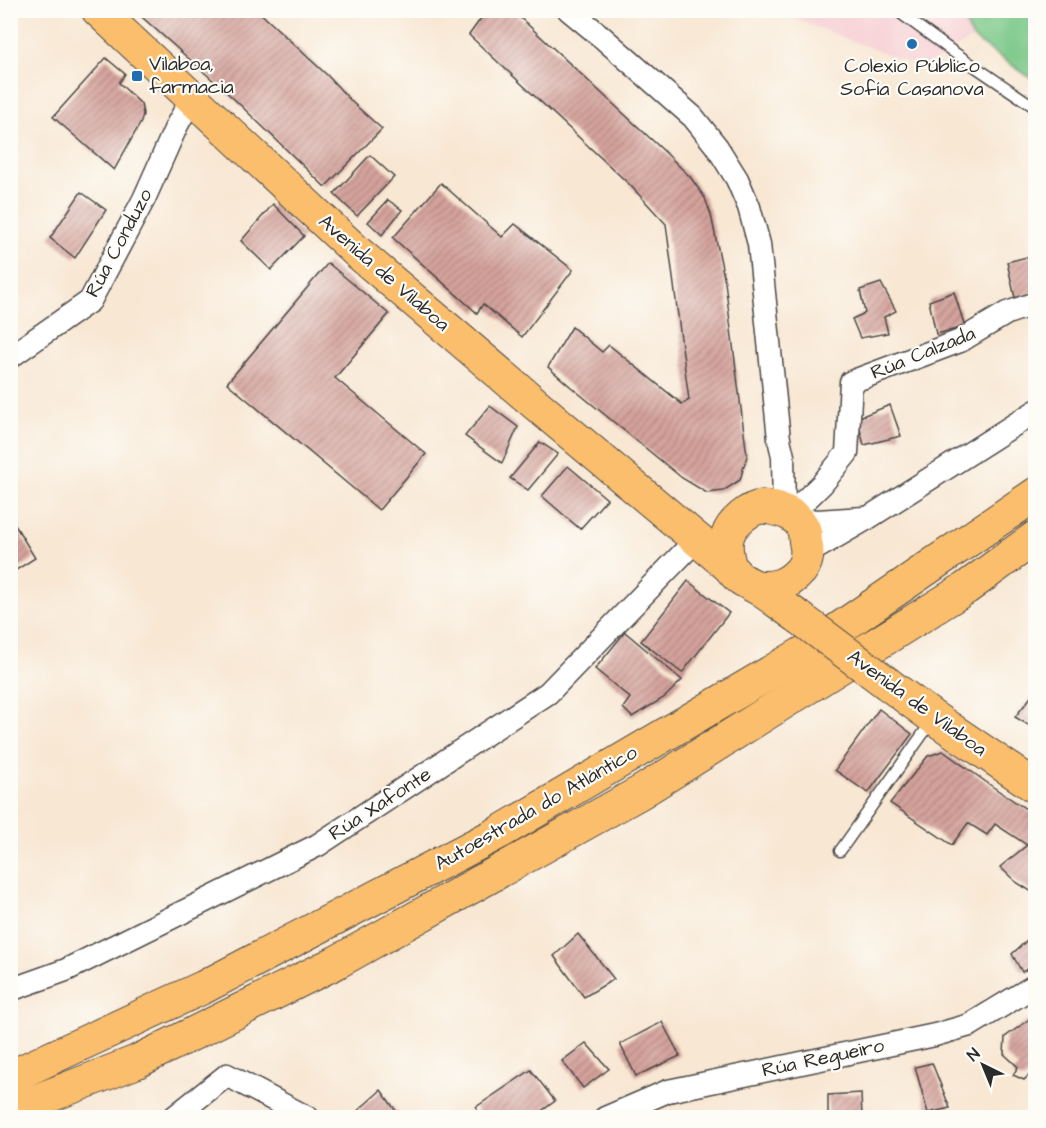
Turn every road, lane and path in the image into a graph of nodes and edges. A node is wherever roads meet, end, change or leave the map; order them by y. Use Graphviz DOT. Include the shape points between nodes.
graph roads {
  1 [pos="98,10"];
  2 [pos="568,10"];
  3 [pos="896,10"];
  4 [pos="192,98"];
  5 [pos="1035,108"];
  6 [pos="1035,303"];
  7 [pos="10,357"];
  8 [pos="1035,411"];
  9 [pos="1035,494"];
  10 [pos="775,513"];
  11 [pos="868,518"];
  12 [pos="688,532"];
  13 [pos="1035,537"];
  14 [pos="808,553"];
  15 [pos="730,567"];
  16 [pos="768,587"];
  17 [pos="934,718"];
  18 [pos="1035,787"];
  19 [pos="840,851"];
  20 [pos="1035,986"];
  21 [pos="10,990"];
  22 [pos="10,1077"];
  23 [pos="10,1111"];
  24 [pos="173,1118"];
  25 [pos="308,1118"];
  26 [pos="605,1118"];
  1 -- 4 [label="highway, Avenida de Vilaboa"];
  2 -- 10 [label="street" via="693,117 737,179 749,207 759,244 783,456"];
  3 -- 5 [label="lane"];
  4 -- 7 [label="street, Rúa Conduzo" via="90,301"];
  4 -- 12 [label="highway, Avenida de Vilaboa" via="356,251"];
  6 -- 10 [label="street, Rúa Calzada" via="1007,313 960,341 851,382 847,453 822,484"];
  8 -- 11 [label="street"];
  9 -- 22 [label="highway, Autoestrada do Atlántico" via="805,651 500,832 204,987"];
  10 -- 11 [label="street" via="817,522"];
  10 -- 12 [label="highway"];
  10 -- 14 [label="highway" via="804,530"];
  10 -- 15 [label="highway" via="728,534 726,551"];
  11 -- 14 [label="street"];
  12 -- 15 [label="highway, Avenida de Vilaboa"];
  12 -- 21 [label="street, Rúa Xafonte" via="548,693 318,845 66,970"];
  13 -- 23 [label="highway, Autoestrada do Atlántico" via="966,588 641,792 357,951 136,1062"];
  14 -- 16 [label="highway" via="793,579"];
  15 -- 16 [label="highway, Avenida de Vilaboa" via="745,582"];
  16 -- 17 [label="highway, Avenida de Vilaboa, bridge" via="800,618"];
  17 -- 18 [label="highway, Avenida de Vilaboa"];
  17 -- 19 [label="lane"];
  20 -- 26 [label="street, Rúa Regueiro" via="970,1025 668,1091"];
  24 -- 25 [label="street" via="226,1075"];
}
